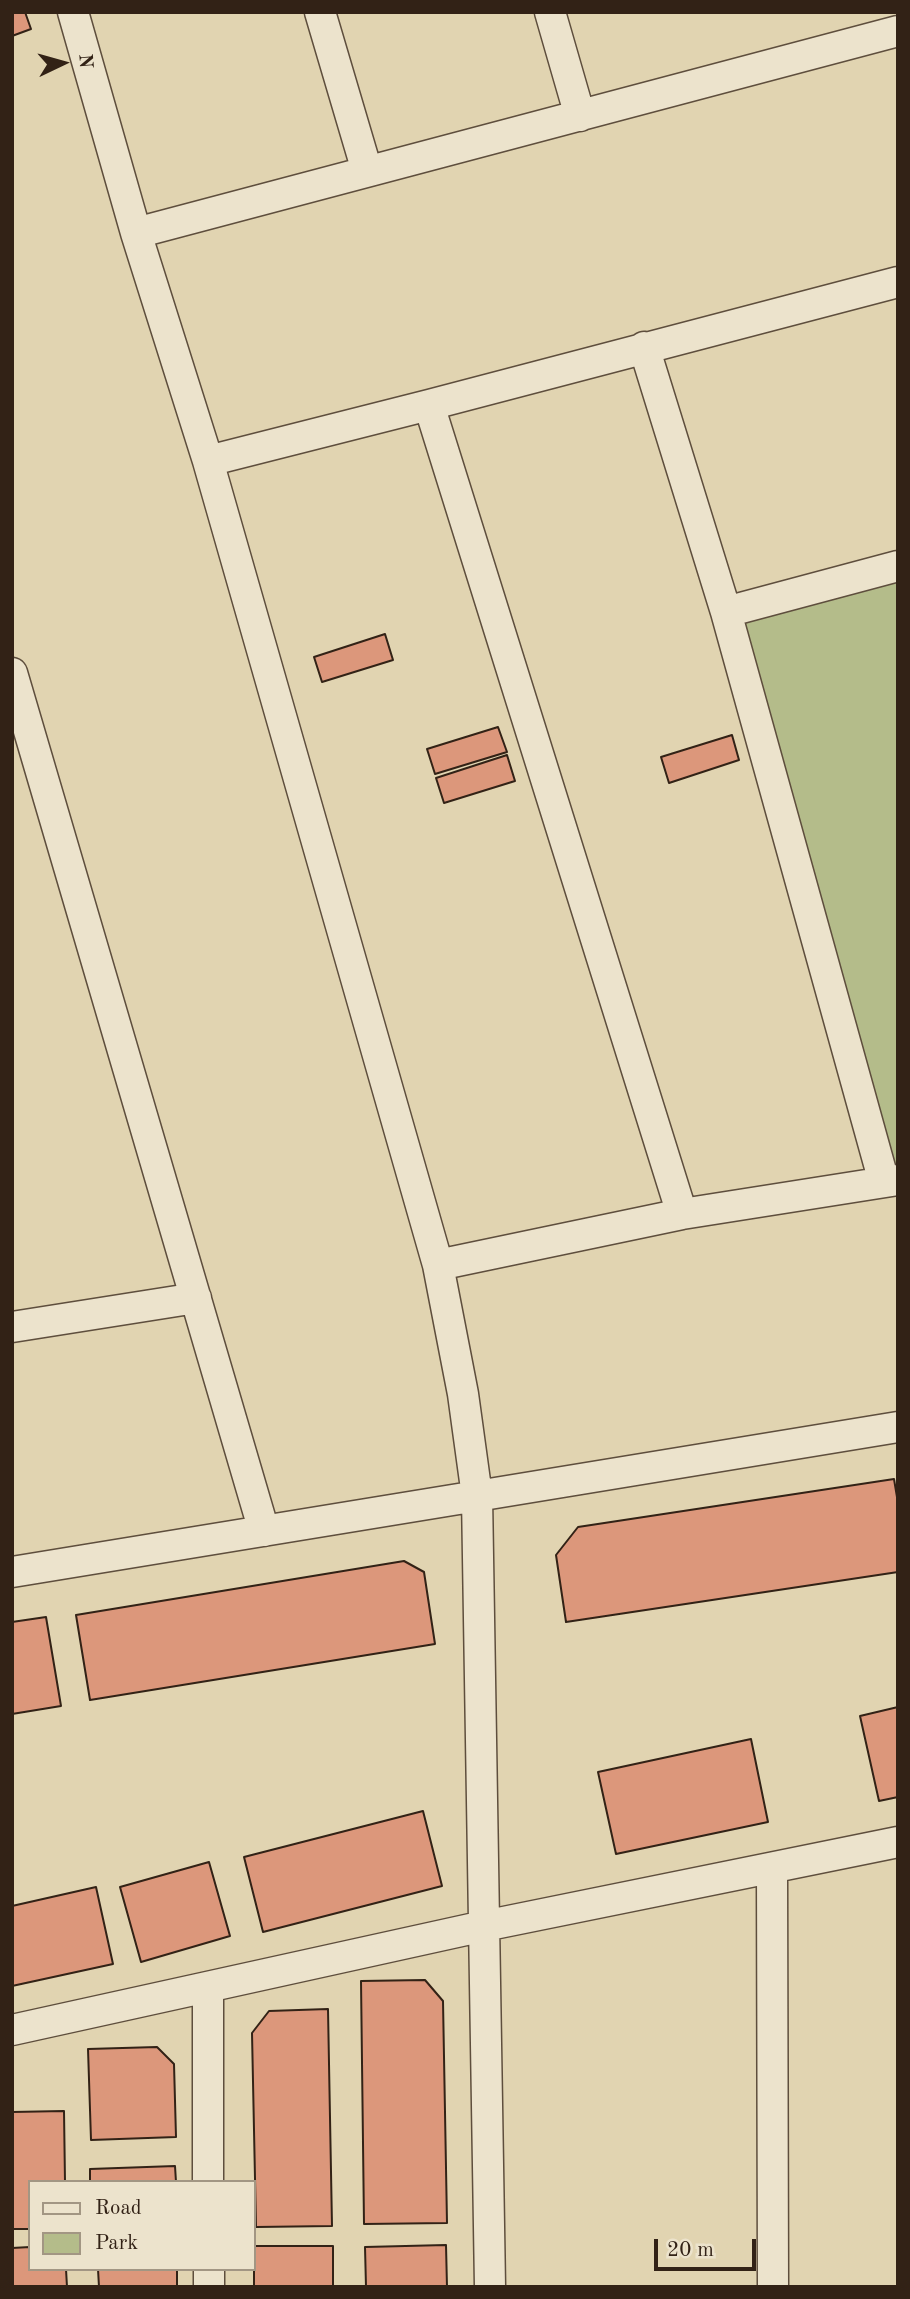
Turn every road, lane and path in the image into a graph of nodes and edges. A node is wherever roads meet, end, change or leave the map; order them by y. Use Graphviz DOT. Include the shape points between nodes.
graph roads {
  1 [pos="73,12"];
  2 [pos="320,12"];
  3 [pos="550,12"];
  4 [pos="898,32"];
  5 [pos="580,116"];
  6 [pos="367,171"];
  7 [pos="136,233"];
  8 [pos="898,282"];
  9 [pos="644,347"];
  10 [pos="429,405"];
  11 [pos="208,461"];
  12 [pos="898,566"];
  13 [pos="726,612"];
  14 [pos="12,673"];
  15 [pos="891,1181"];
  16 [pos="682,1214"];
  17 [pos="438,1265"];
  18 [pos="196,1298"];
  19 [pos="12,1327"];
  20 [pos="898,1427"];
  21 [pos="477,1496"];
  22 [pos="264,1531"];
  23 [pos="12,1572"];
  24 [pos="898,1842"];
  25 [pos="772,1868"];
  26 [pos="484,1926"];
  27 [pos="208,1987"];
  28 [pos="12,2030"];
  29 [pos="208,2180"];
  30 [pos="489,2287"];
  31 [pos="773,2287"];
  1 -- 7 [label="street"];
  2 -- 6 [label="street"];
  3 -- 5 [label="street"];
  4 -- 5 [label="street"];
  5 -- 6 [label="street"];
  6 -- 7 [label="street"];
  7 -- 11 [label="street"];
  8 -- 9 [label="street"];
  9 -- 10 [label="street"];
  9 -- 13 [label="street"];
  10 -- 11 [label="street"];
  10 -- 16 [label="street"];
  11 -- 17 [label="street"];
  12 -- 13 [label="street"];
  13 -- 15 [label="street"];
  14 -- 18 [label="street"];
  15 -- 16 [label="street"];
  16 -- 17 [label="street"];
  17 -- 21 [label="street"];
  18 -- 19 [label="street"];
  18 -- 22 [label="street"];
  20 -- 21 [label="street"];
  21 -- 22 [label="street"];
  21 -- 26 [label="street"];
  22 -- 23 [label="street"];
  24 -- 25 [label="street"];
  25 -- 26 [label="street"];
  25 -- 31 [label="street"];
  26 -- 27 [label="street"];
  26 -- 30 [label="street"];
  27 -- 28 [label="street"];
  27 -- 29 [label="street"];
}
